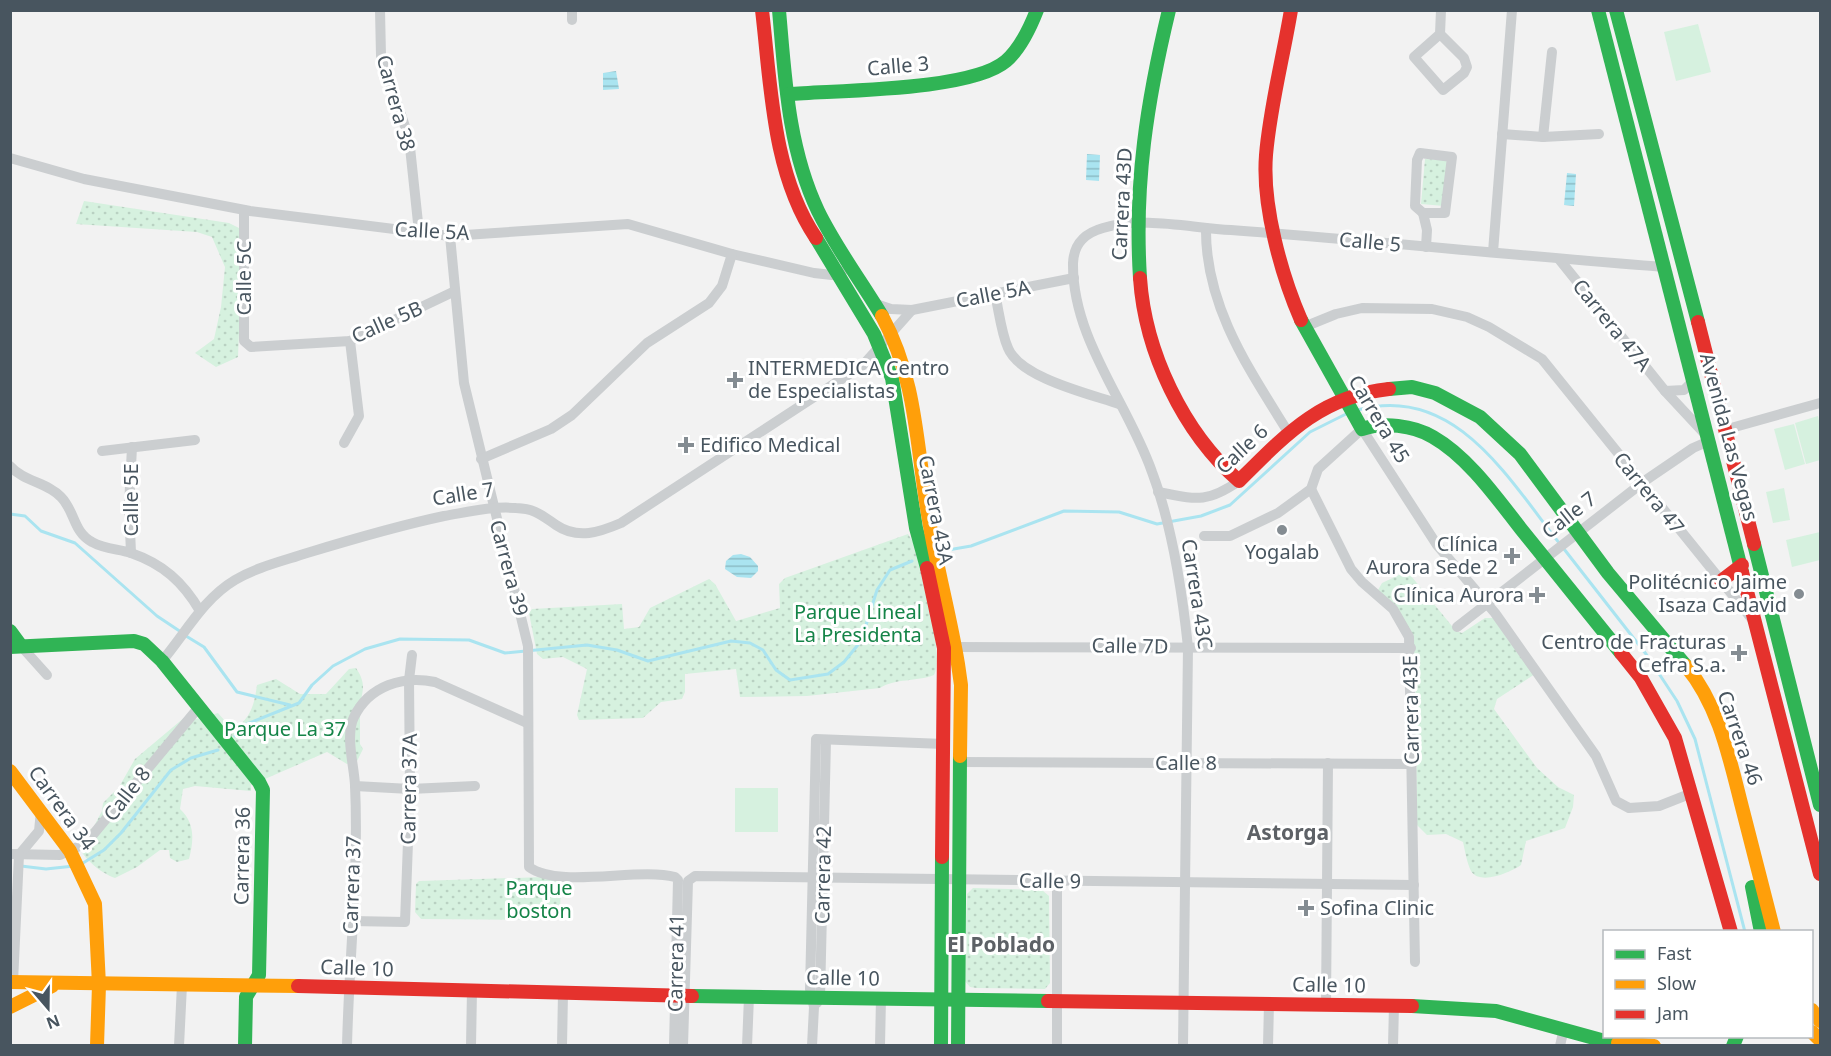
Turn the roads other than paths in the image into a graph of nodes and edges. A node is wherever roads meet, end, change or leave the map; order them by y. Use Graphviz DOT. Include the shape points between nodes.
graph roads {
  1 [pos="380,10"];
  2 [pos="762,10"];
  3 [pos="779,10"];
  4 [pos="1037,10"];
  5 [pos="1169,10"];
  6 [pos="1291,10"];
  7 [pos="1441,10"];
  8 [pos="1512,10"];
  9 [pos="1598,10"];
  10 [pos="1616,10"];
  11 [pos="1440,34"];
  12 [pos="1552,52"];
  13 [pos="789,94"];
  14 [pos="1502,134"];
  15 [pos="1599,134"];
  16 [pos="1542,137"];
  17 [pos="10,158"];
  18 [pos="243,210"];
  19 [pos="1423,213"];
  20 [pos="1136,224"];
  21 [pos="1206,228"];
  22 [pos="419,232"];
  23 [pos="1275,232"];
  24 [pos="450,236"];
  25 [pos="1080,240"];
  26 [pos="1426,247"];
  27 [pos="1493,252"];
  28 [pos="732,254"];
  29 [pos="1559,259"];
  30 [pos="1664,267"];
  31 [pos="845,270"];
  32 [pos="1074,278"];
  33 [pos="455,291"];
  34 [pos="995,294"];
  35 [pos="873,303"];
  36 [pos="912,310"];
  37 [pos="1304,327"];
  38 [pos="891,333"];
  39 [pos="350,341"];
  40 [pos="246,345"];
  41 [pos="881,347"];
  42 [pos="1694,380"];
  43 [pos="1665,391"];
  44 [pos="1346,402"];
  45 [pos="1821,403"];
  46 [pos="1119,404"];
  47 [pos="1480,417"];
  48 [pos="1360,427"];
  49 [pos="1724,430"];
  50 [pos="1288,432"];
  51 [pos="1709,439"];
  52 [pos="195,440"];
  53 [pos="344,443"];
  54 [pos="132,447"];
  55 [pos="102,451"];
  56 [pos="480,459"];
  57 [pos="10,466"];
  58 [pos="1239,482"];
  59 [pos="1641,484"];
  60 [pos="1311,489"];
  61 [pos="1160,497"];
  62 [pos="493,507"];
  63 [pos="1204,536"];
  64 [pos="1573,536"];
  65 [pos="131,553"];
  66 [pos="1545,558"];
  67 [pos="1742,565"];
  68 [pos="1721,581"];
  69 [pos="1487,603"];
  70 [pos="200,611"];
  71 [pos="1457,627"];
  72 [pos="1758,627"];
  73 [pos="10,631"];
  74 [pos="16,647"];
  75 [pos="957,647"];
  76 [pos="1188,647"];
  77 [pos="1411,648"];
  78 [pos="412,655"];
  79 [pos="162,661"];
  80 [pos="47,675"];
  81 [pos="409,680"];
  82 [pos="199,707"];
  83 [pos="527,723"];
  84 [pos="944,744"];
  85 [pos="960,762"];
  86 [pos="1187,763"];
  87 [pos="1328,763"];
  88 [pos="1412,764"];
  89 [pos="10,771"];
  90 [pos="355,786"];
  91 [pos="475,786"];
  92 [pos="410,789"];
  93 [pos="1692,793"];
  94 [pos="1821,806"];
  95 [pos="41,811"];
  96 [pos="1746,826"];
  97 [pos="77,861"];
  98 [pos="17,862"];
  99 [pos="530,867"];
  100 [pos="1821,874"];
  101 [pos="819,876"];
  102 [pos="683,878"];
  103 [pos="942,878"];
  104 [pos="960,879"];
  105 [pos="1057,882"];
  106 [pos="1186,882"];
  107 [pos="1327,884"];
  108 [pos="1414,885"];
  109 [pos="352,921"];
  110 [pos="1730,930"];
  111 [pos="1761,930"];
  112 [pos="1773,930"];
  113 [pos="1415,962"];
  114 [pos="12,982"];
  115 [pos="58,984"];
  116 [pos="99,985"];
  117 [pos="182,985"];
  118 [pos="252,985"];
  119 [pos="348,987"];
  120 [pos="472,990"];
  121 [pos="563,993"];
  122 [pos="679,996"];
  123 [pos="748,997"];
  124 [pos="881,998"];
  125 [pos="942,999"];
  126 [pos="959,999"];
  127 [pos="1056,1000"];
  128 [pos="815,1001"];
  129 [pos="1183,1001"];
  130 [pos="1269,1003"];
  131 [pos="1326,1005"];
  132 [pos="1394,1005"];
  133 [pos="10,1007"];
  134 [pos="1564,1028"];
  135 [pos="1621,1044"];
  136 [pos="97,1046"];
  137 [pos="179,1046"];
  138 [pos="245,1046"];
  139 [pos="348,1046"];
  140 [pos="471,1046"];
  141 [pos="562,1046"];
  142 [pos="674,1046"];
  143 [pos="683,1046"];
  144 [pos="747,1046"];
  145 [pos="812,1046"];
  146 [pos="880,1046"];
  147 [pos="941,1046"];
  148 [pos="958,1046"];
  149 [pos="1057,1046"];
  150 [pos="1183,1046"];
  151 [pos="1268,1046"];
  152 [pos="1393,1046"];
  153 [pos="1560,1046"];
  154 [pos="1654,1046"];
  1 -- 22 [label="street, Carrera 38" via="381,56 409,138"];
  2 -- 31 [label="main road, Carrera 43A" via="770,94 784,170 803,219"];
  3 -- 13 [label="main road, Carrera 43A"];
  4 -- 13 [label="main road, Calle 3" via="1029,31 1006,61 991,70 963,78"];
  5 -- 20 [label="main road, Carrera 43D" via="1147,114"];
  6 -- 23 [label="main road, Carrera 45" via="1266,155 1267,198"];
  7 -- 11 [label="street"];
  8 -- 14 [label="street"];
  9 -- 30 [label="main road, Avenida Las Vegas"];
  10 -- 49 [label="main road, Avenida Las Vegas"];
  11 -- 11 [label="street" via="1414,57 1443,90 1467,67 1464,58"];
  12 -- 16 [label="street"];
  13 -- 31 [label="main road, Carrera 43A" via="805,178"];
  14 -- 16 [label="street"];
  14 -- 27 [label="street"];
  15 -- 16 [label="street"];
  17 -- 18 [label="street, Calle 5A" via="84,179"];
  18 -- 22 [label="street, Calle 5A"];
  18 -- 40 [label="street, Calle 5C"];
  19 -- 19 [label="street" via="1447,211 1453,160 1450,155 1420,153 1415,206"];
  19 -- 26 [label="street"];
  20 -- 21 [label="street, Calle 5"];
  20 -- 25 [label="street, Calle 5" via="1102,228"];
  20 -- 58 [label="main road, Carrera 43D" via="1143,306 1161,368 1180,409 1225,470"];
  21 -- 23 [label="street, Calle 5"];
  21 -- 50 [label="street" via="1213,289 1225,321 1243,360"];
  22 -- 24 [label="street, Calle 5A"];
  23 -- 26 [label="street, Calle 5"];
  23 -- 37 [label="main road, Carrera 45" via="1289,293"];
  24 -- 28 [label="street, Calle 5A" via="628,224"];
  24 -- 33 [label="street, Carrera 39"];
  25 -- 32 [label="street, Carrera 43C" via="1074,251"];
  26 -- 27 [label="street, Calle 5"];
  27 -- 29 [label="street, Calle 5"];
  28 -- 31 [label="street, Calle 5A" via="825,275"];
  28 -- 56 [label="street" via="722,286 709,303 647,343 565,420"];
  29 -- 30 [label="street, Calle 5"];
  29 -- 43 [label="street, Carrera 47A"];
  30 -- 42 [label="main road, Avenida Las Vegas"];
  31 -- 35 [label="main road, Carrera 43A"];
  31 -- 41 [label="main road, Carrera 43A"];
  32 -- 34 [label="street, Calle 5A"];
  32 -- 46 [label="street, Carrera 43C" via="1089,335"];
  33 -- 39 [label="street, Calle 5B"];
  33 -- 56 [label="street, Carrera 39" via="464,383"];
  34 -- 36 [label="street, Calle 5A"];
  34 -- 46 [label="street" via="1008,349 1020,365"];
  35 -- 36 [label="street, Calle 5A"];
  35 -- 38 [label="main road, Carrera 43A"];
  36 -- 38 [label="street"];
  37 -- 44 [label="main road, Carrera 45"];
  37 -- 59 [label="street, Carrera 47" via="1362,308 1432,309 1489,327 1542,358"];
  38 -- 41 [label="street, Calle 7"];
  38 -- 75 [label="main road, Carrera 43A" via="909,383 930,524"];
  39 -- 40 [label="street, Calle 5B"];
  39 -- 53 [label="street" via="359,417"];
  41 -- 62 [label="street, Calle 7" via="863,365 665,496 597,533 577,534 558,527 542,513"];
  41 -- 84 [label="main road, Carrera 43A" via="895,391 916,528 944,648"];
  42 -- 43 [label="street, Carrera 47A" via="1684,390"];
  42 -- 51 [label="main road, Avenida Las Vegas"];
  43 -- 51 [label="street, Carrera 47A"];
  44 -- 47 [label="main road, Calle 6" via="1387,387 1412,387 1435,393"];
  44 -- 48 [label="main road, Carrera 45"];
  44 -- 50 [label="main road, Calle 6"];
  45 -- 49 [label="street"];
  46 -- 61 [label="street, Carrera 43C" via="1137,435"];
  47 -- 64 [label="main road, Carrera 46" via="1520,454"];
  48 -- 60 [label="street" via="1318,470"];
  48 -- 66 [label="main road" via="1408,427 1432,436 1475,472"];
  48 -- 69 [label="street, Carrera 45" via="1437,545"];
  49 -- 94 [label="main road, Avenida Las Vegas"];
  50 -- 58 [label="main road, Calle 6"];
  51 -- 59 [label="street, Calle 7"];
  51 -- 67 [label="main road, Avenida Las Vegas"];
  52 -- 54 [label="street"];
  54 -- 55 [label="street"];
  54 -- 65 [label="street, Calle 5E"];
  56 -- 62 [label="street, Carrera 39"];
  57 -- 65 [label="street" via="63,498 81,535 102,547"];
  58 -- 61 [label="street, Calle 6" via="1205,499"];
  59 -- 64 [label="street, Calle 7"];
  59 -- 68 [label="street, Carrera 47"];
  60 -- 63 [label="street" via="1278,513 1241,532"];
  60 -- 77 [label="street, Carrera 43E" via="1352,568 1393,609"];
  61 -- 76 [label="street, Carrera 43C"];
  62 -- 70 [label="street, Calle 7" via="384,529 256,570 234,580"];
  62 -- 83 [label="street, Carrera 39" via="528,648"];
  64 -- 66 [label="street, Calle 7"];
  64 -- 96 [label="main road, Carrera 46" via="1699,682 1716,716"];
  65 -- 70 [label="street" via="181,582"];
  66 -- 69 [label="street, Calle 7"];
  66 -- 93 [label="main road" via="1641,678 1675,738"];
  67 -- 68 [label="main road"];
  67 -- 72 [label="main road, Avenida Las Vegas"];
  68 -- 72 [label="street, Carrera 47"];
  69 -- 71 [label="street, Calle 7"];
  69 -- 93 [label="street, Carrera 45" via="1596,756 1621,806 1669,804"];
  70 -- 79 [label="street, Calle 7"];
  72 -- 100 [label="main road, Avenida Las Vegas"];
  73 -- 74 [label="main road"];
  74 -- 79 [label="main road, Carrera 36" via="134,641 144,644"];
  74 -- 80 [label="street"];
  75 -- 76 [label="street, Calle 7D"];
  75 -- 85 [label="main road, Carrera 43A" via="961,685"];
  76 -- 77 [label="street, Calle 7D"];
  76 -- 86 [label="street, Carrera 43C"];
  77 -- 88 [label="street, Carrera 43E"];
  78 -- 81 [label="street, Carrera 37A"];
  79 -- 82 [label="main road, Carrera 36"];
  81 -- 83 [label="street" via="435,682"];
  81 -- 90 [label="street, Carrera 37" via="397,681 372,693 350,724"];
  81 -- 92 [label="street, Carrera 37A"];
  82 -- 97 [label="street, Calle 8"];
  82 -- 118 [label="main road, Carrera 36" via="263,790 259,975"];
  83 -- 99 [label="street, Carrera 39"];
  84 -- 101 [label="street, Carrera 42" via="821,740"];
  84 -- 103 [label="main road, Carrera 43A"];
  85 -- 86 [label="street, Calle 8"];
  85 -- 104 [label="main road, Carrera 43A"];
  86 -- 87 [label="street, Calle 8"];
  86 -- 106 [label="street, Carrera 43C"];
  87 -- 88 [label="street, Calle 8"];
  87 -- 107 [label="street"];
  88 -- 108 [label="street, Carrera 43E"];
  89 -- 95 [label="main road, Carrera 34"];
  90 -- 92 [label="street"];
  90 -- 109 [label="street, Carrera 37"];
  91 -- 92 [label="street"];
  92 -- 109 [label="street, Carrera 37A" via="405,922"];
  93 -- 110 [label="main road"];
  95 -- 97 [label="main road, Carrera 34"];
  95 -- 98 [label="street" via="39,831"];
  96 -- 111 [label="main road"];
  96 -- 112 [label="main road, Carrera 46"];
  97 -- 98 [label="street, Calle 8" via="60,855"];
  97 -- 116 [label="main road, Carrera 34" via="95,904"];
  98 -- 114 [label="street"];
  99 -- 102 [label="street, Calle 9" via="536,872 566,876"];
  101 -- 102 [label="street, Calle 9"];
  101 -- 103 [label="street, Calle 9"];
  101 -- 128 [label="street, Carrera 42"];
  102 -- 122 [label="street, Carrera 41"];
  103 -- 104 [label="street, Calle 9"];
  103 -- 125 [label="main road, Carrera 43A"];
  104 -- 105 [label="street, Calle 9"];
  104 -- 126 [label="main road, Carrera 43A"];
  105 -- 106 [label="street, Calle 9"];
  105 -- 127 [label="street"];
  106 -- 107 [label="street, Calle 9"];
  106 -- 129 [label="street, Carrera 43C"];
  107 -- 108 [label="street, Calle 9"];
  107 -- 131 [label="street"];
  108 -- 113 [label="street, Carrera 43E"];
  109 -- 119 [label="street, Carrera 37"];
  114 -- 115 [label="main road, Calle 10"];
  115 -- 116 [label="main road, Calle 10"];
  115 -- 133 [label="main road, Calle 10"];
  116 -- 117 [label="main road, Calle 10"];
  116 -- 136 [label="main road, Carrera 34"];
  117 -- 118 [label="main road, Calle 10"];
  117 -- 137 [label="street"];
  118 -- 119 [label="main road, Calle 10"];
  118 -- 138 [label="main road, Carrera 36" via="246,997"];
  119 -- 120 [label="main road, Calle 10"];
  119 -- 139 [label="street, Carrera 37"];
  120 -- 121 [label="main road, Calle 10"];
  120 -- 140 [label="street"];
  121 -- 122 [label="main road, Calle 10"];
  121 -- 141 [label="street"];
  122 -- 123 [label="main road, Calle 10"];
  122 -- 142 [label="street, Carrera 41"];
  122 -- 143 [label="street, Carrera 41"];
  123 -- 128 [label="main road, Calle 10"];
  123 -- 144 [label="street"];
  124 -- 125 [label="main road, Calle 10"];
  124 -- 128 [label="main road, Calle 10"];
  124 -- 146 [label="street"];
  125 -- 126 [label="main road, Calle 10"];
  125 -- 147 [label="main road, Carrera 43A"];
  126 -- 127 [label="main road, Calle 10"];
  126 -- 148 [label="main road, Carrera 43A"];
  127 -- 129 [label="main road, Calle 10"];
  127 -- 149 [label="street"];
  128 -- 145 [label="street, Carrera 42"];
  129 -- 130 [label="main road, Calle 10"];
  129 -- 150 [label="street, Carrera 43C"];
  130 -- 131 [label="main road, Calle 10"];
  130 -- 151 [label="street"];
  131 -- 132 [label="main road, Calle 10"];
  132 -- 134 [label="main road, Calle 10" via="1496,1011"];
  132 -- 152 [label="street"];
  134 -- 135 [label="main road, Calle 10"];
  134 -- 153 [label="street"];
  135 -- 154 [label="main road, Calle 10"];
}
